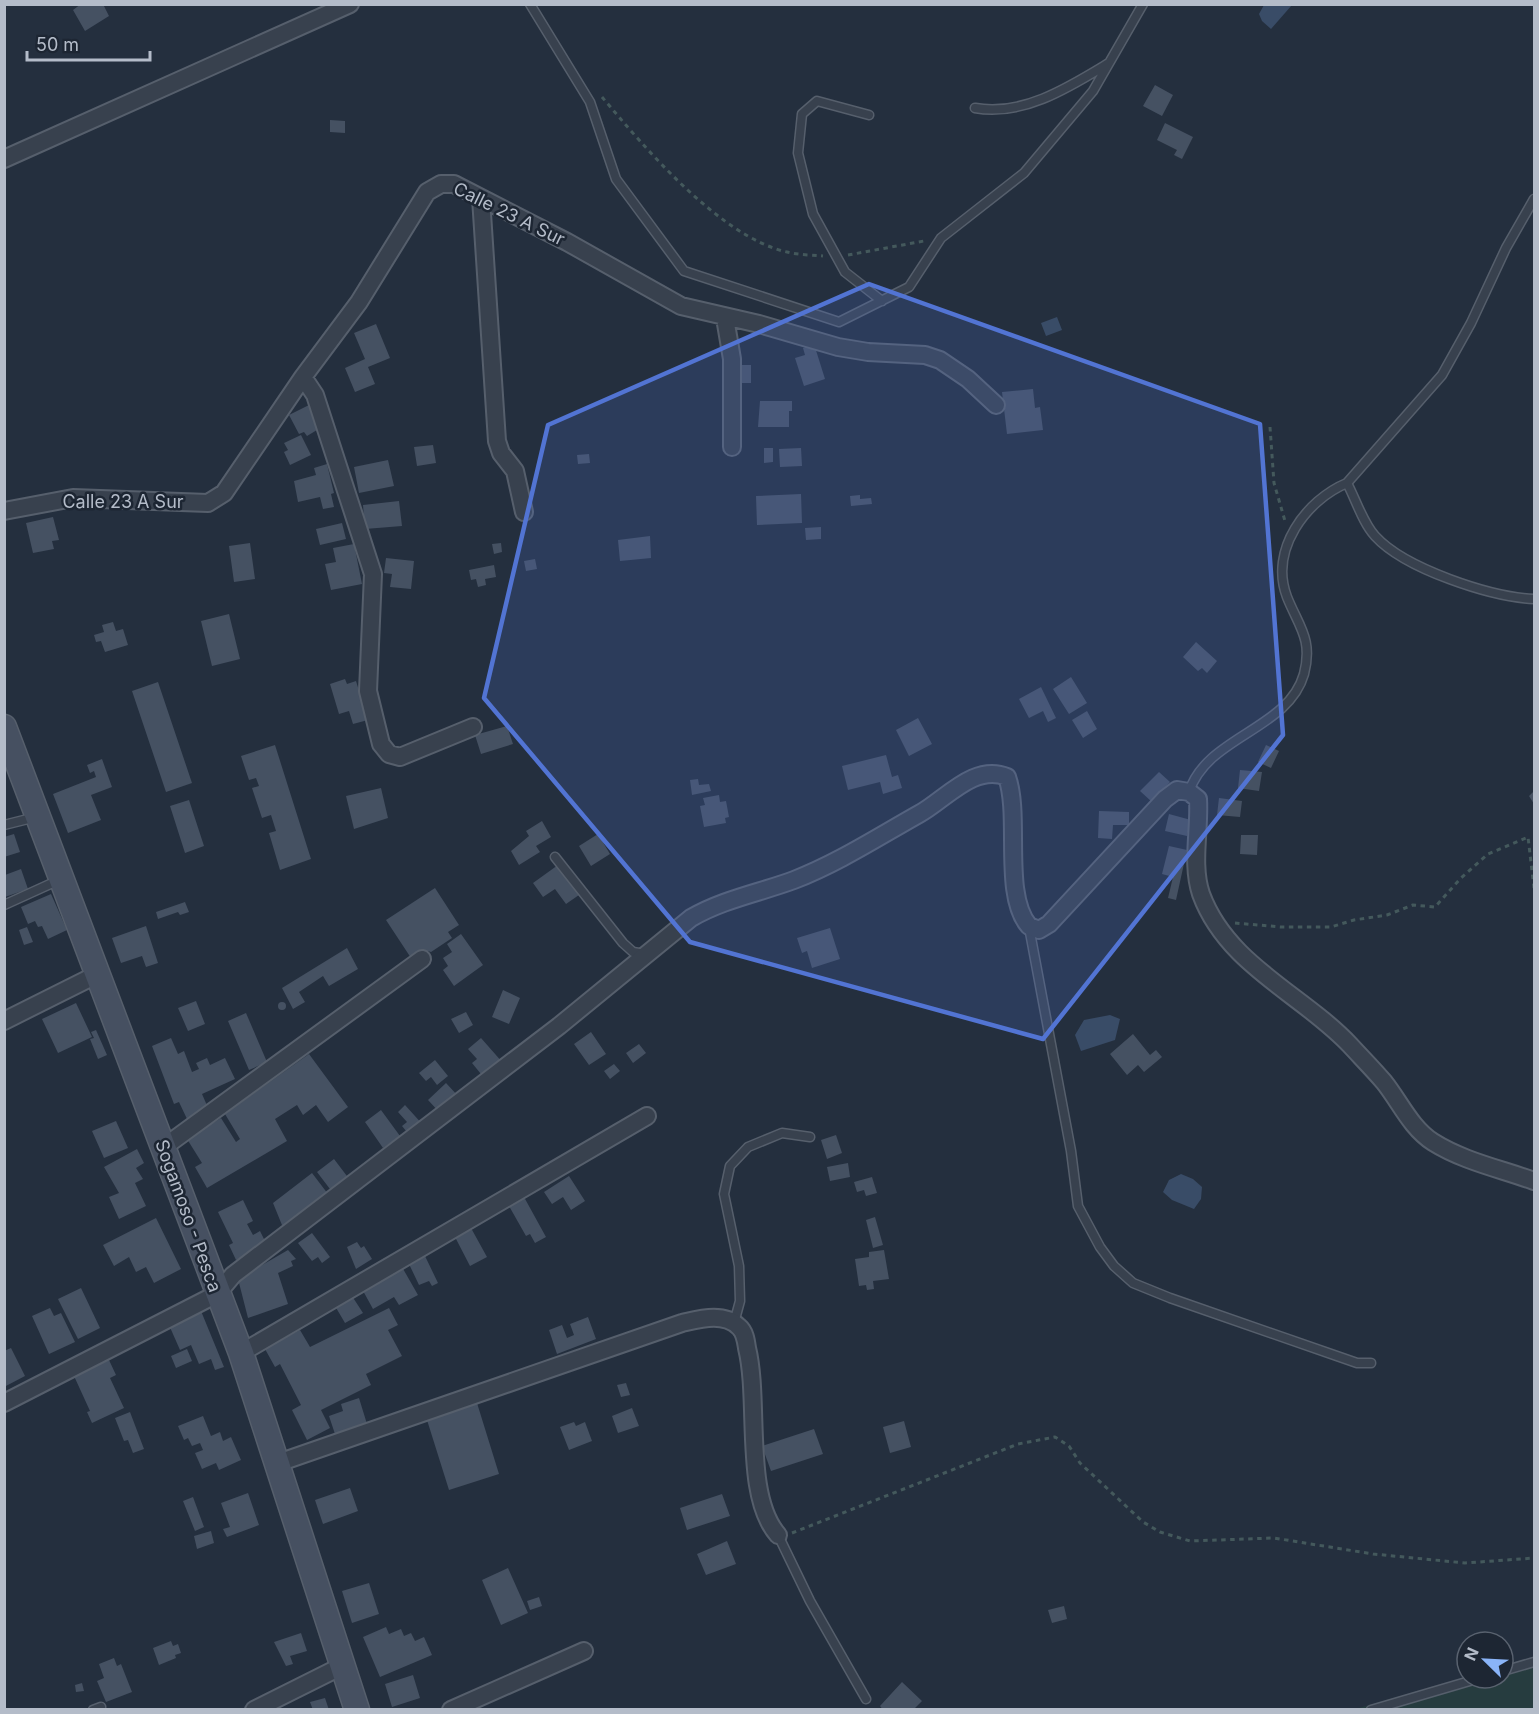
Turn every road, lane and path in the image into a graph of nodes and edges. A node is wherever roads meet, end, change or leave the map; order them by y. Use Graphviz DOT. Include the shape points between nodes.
graph roads {
  1 [pos="350,4"];
  2 [pos="530,4"];
  3 [pos="1143,4"];
  4 [pos="1112,61"];
  5 [pos="595,92"];
  6 [pos="975,108"];
  7 [pos="870,115"];
  8 [pos="4,159"];
  9 [pos="481,198"];
  10 [pos="1534,198"];
  11 [pos="940,238"];
  12 [pos="834,257"];
  13 [pos="882,301"];
  14 [pos="725,318"];
  15 [pos="303,377"];
  16 [pos="996,405"];
  17 [pos="1270,428"];
  18 [pos="732,447"];
  19 [pos="1347,483"];
  20 [pos="4,511"];
  21 [pos="524,512"];
  22 [pos="1290,540"];
  23 [pos="1534,599"];
  24 [pos="4,727"];
  25 [pos="473,727"];
  26 [pos="1189,792"];
  27 [pos="39,817"];
  28 [pos="4,825"];
  29 [pos="555,857"];
  30 [pos="62,879"];
  31 [pos="1534,888"];
  32 [pos="4,905"];
  33 [pos="1216,920"];
  34 [pos="1029,926"];
  35 [pos="649,954"];
  36 [pos="422,959"];
  37 [pos="98,974"];
  38 [pos="4,1021"];
  39 [pos="647,1116"];
  40 [pos="810,1137"];
  41 [pos="164,1147"];
  42 [pos="1534,1182"];
  43 [pos="217,1294"];
  44 [pos="734,1323"];
  45 [pos="241,1353"];
  46 [pos="1371,1363"];
  47 [pos="4,1403"];
  48 [pos="278,1463"];
  49 [pos="778,1535"];
  50 [pos="1534,1558"];
  51 [pos="584,1651"];
  52 [pos="1534,1662"];
  53 [pos="342,1666"];
  54 [pos="1515,1668"];
  55 [pos="1455,1685"];
  56 [pos="866,1700"];
  57 [pos="254,1710"];
  58 [pos="357,1710"];
  59 [pos="451,1710"];
  60 [pos="1371,1710"];
  1 -- 8 [label="street"];
  2 -- 13 [label="lane" via="590,102 616,179 684,271 839,322"];
  3 -- 4 [label="lane"];
  4 -- 6 [label="lane" via="1068,88 1022,106 991,111"];
  4 -- 11 [label="lane" via="1093,91 1024,173"];
  5 -- 12 [label="path" via="700,200 733,228 786,252"];
  7 -- 12 [label="lane" via="817,101 802,114 798,153 813,214"];
  9 -- 14 [label="street, Calle 23 A Sur" via="666,300"];
  9 -- 15 [label="street, Calle 23 A Sur" via="454,184 441,184 427,192 359,302"];
  9 -- 21 [label="street" via="497,441 515,471"];
  10 -- 19 [label="lane" via="1442,375"];
  11 -- 12 [label="path"];
  11 -- 13 [label="lane" via="909,287"];
  12 -- 13 [label="lane" via="845,272"];
  14 -- 16 [label="street, Calle 23 A Sur" via="838,347 925,355 968,379"];
  14 -- 18 [label="street" via="732,359"];
  15 -- 20 [label="street, Calle 23 A Sur" via="217,499 208,502 73,498"];
  15 -- 25 [label="street" via="315,395 373,574 368,691 381,744 389,754 400,757"];
  17 -- 22 [label="path" via="1274,483"];
  19 -- 22 [label="lane" via="1315,502 1300,518"];
  19 -- 23 [label="lane" via="1373,534 1413,564 1482,590"];
  22 -- 26 [label="lane" via="1284,578 1308,651 1301,684 1286,704 1225,745 1193,780"];
  24 -- 27 [label="main road, Sogamoso - Pesca"];
  26 -- 33 [label="street" via="1198,799 1198,881"];
  26 -- 34 [label="street" via="1178,790 1165,800 1044,928"];
  27 -- 28 [label="lane"];
  27 -- 30 [label="main road, Sogamoso - Pesca"];
  29 -- 35 [label="lane" via="623,943 633,952"];
  30 -- 32 [label="lane"];
  30 -- 37 [label="main road, Sogamoso - Pesca"];
  31 -- 33 [label="path" via="1528,837 1488,854 1435,907 1413,905 1331,927 1281,927"];
  33 -- 42 [label="street" via="1248,962 1348,1043 1384,1082 1415,1126 1431,1140 1450,1151"];
  34 -- 35 [label="street" via="1023,920 1017,891 1010,787 1007,777 998,773 967,780 934,806 836,862 793,880 714,904"];
  34 -- 46 [label="lane" via="1078,1206 1114,1266 1133,1283 1170,1298 1357,1364"];
  35 -- 43 [label="street" via="233,1275"];
  36 -- 41 [label="street"];
  37 -- 38 [label="street"];
  37 -- 41 [label="main road, Sogamoso - Pesca"];
  39 -- 45 [label="street"];
  40 -- 44 [label="lane" via="782,1133 748,1147 730,1166 724,1194 739,1266 740,1301"];
  41 -- 43 [label="main road, Sogamoso - Pesca"];
  43 -- 45 [label="main road, Sogamoso - Pesca"];
  43 -- 47 [label="street"];
  44 -- 48 [label="street" via="708,1317 682,1323"];
  44 -- 49 [label="street" via="743,1331 751,1365 761,1504"];
  45 -- 48 [label="main road, Sogamoso - Pesca"];
  48 -- 53 [label="main road, Sogamoso - Pesca"];
  49 -- 50 [label="path" via="798,1533 1018,1444 1055,1437 1069,1446 1080,1463 1143,1522 1190,1541 1274,1538 1373,1554 1465,1563"];
  49 -- 56 [label="lane"];
  51 -- 59 [label="street"];
  52 -- 54 [label="lane"];
  53 -- 57 [label="street"];
  53 -- 58 [label="main road, Sogamoso - Pesca"];
  55 -- 60 [label="lane"];
}
